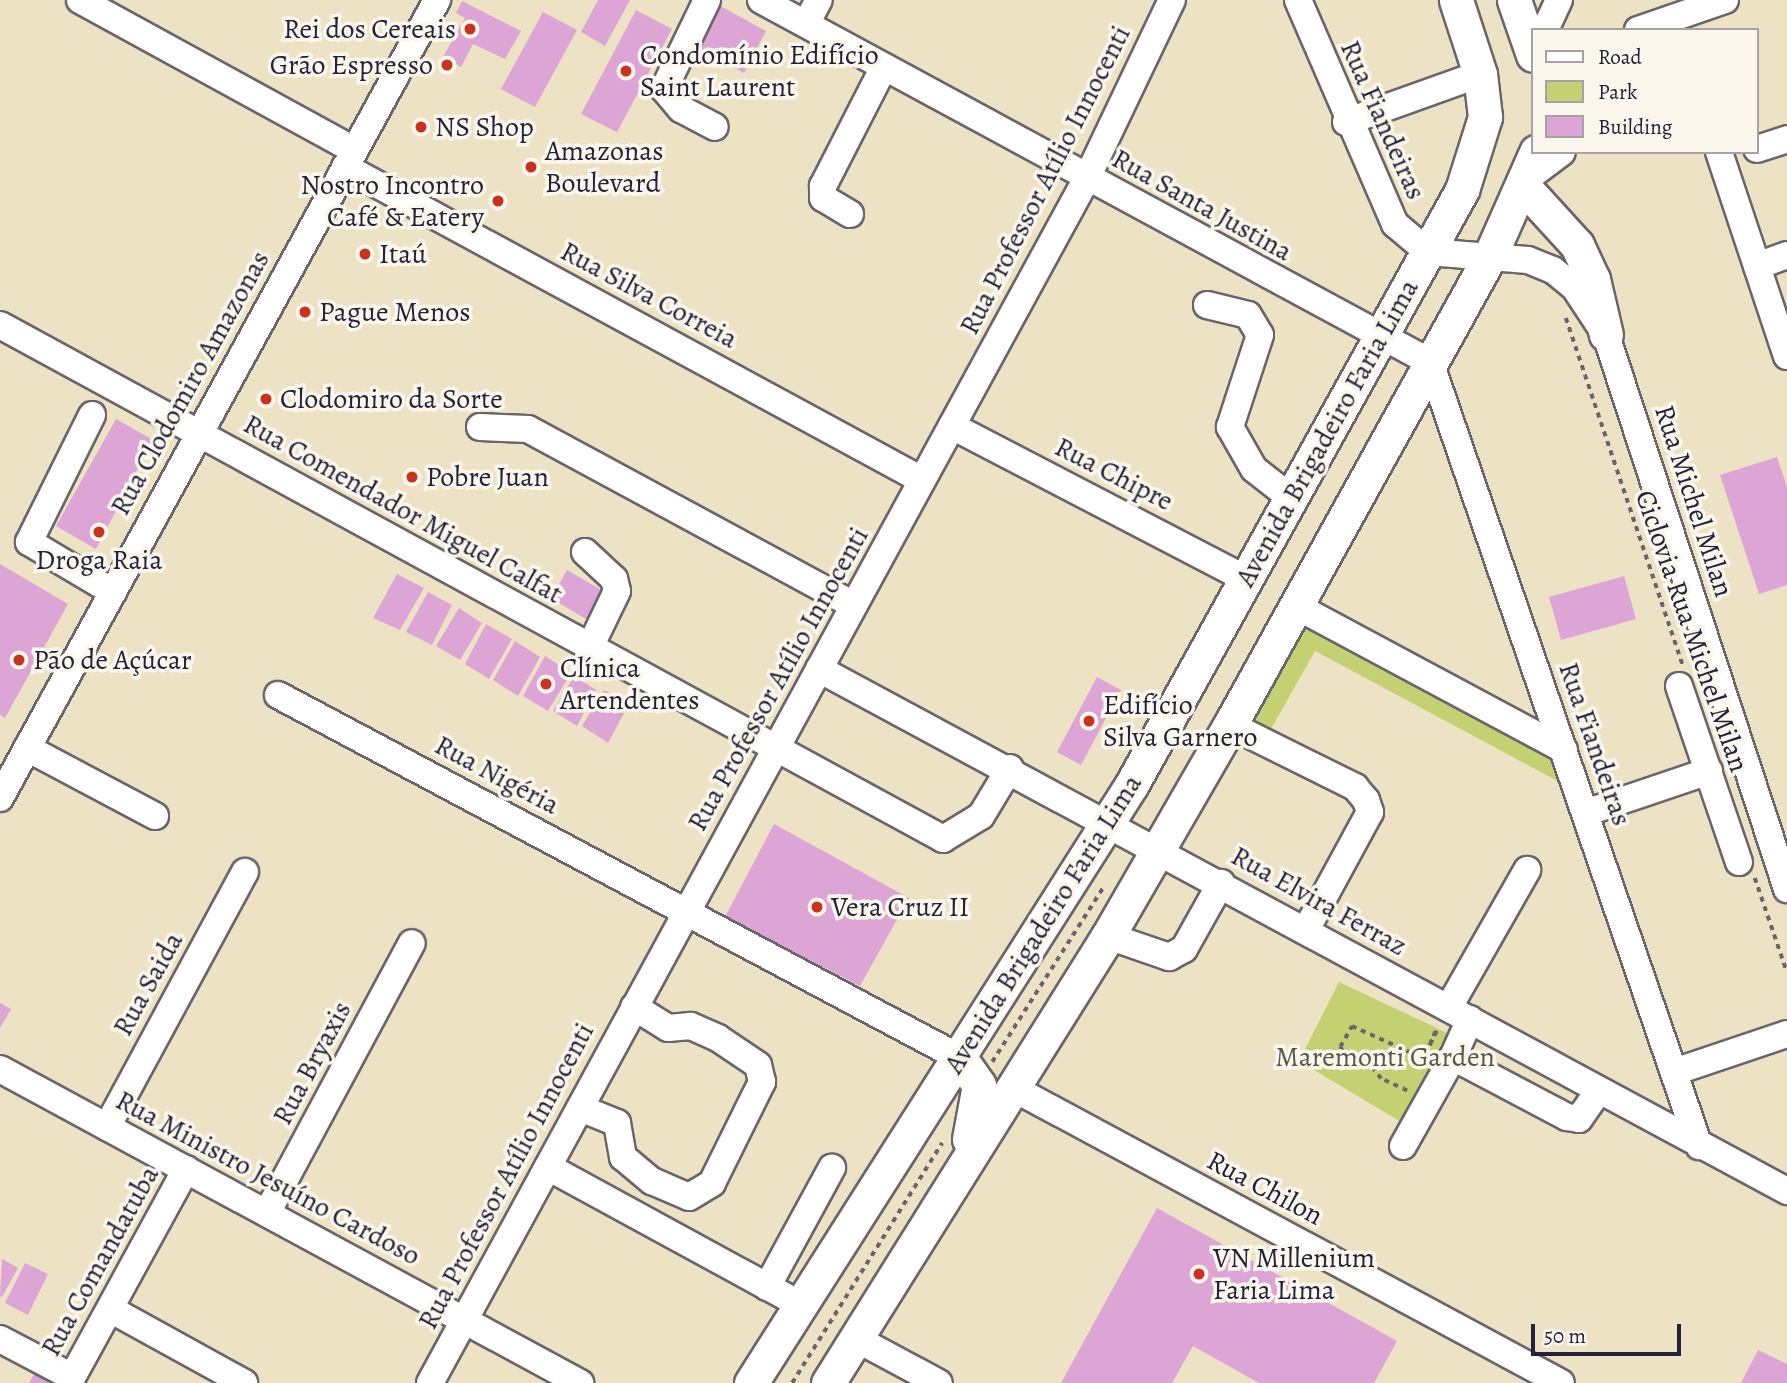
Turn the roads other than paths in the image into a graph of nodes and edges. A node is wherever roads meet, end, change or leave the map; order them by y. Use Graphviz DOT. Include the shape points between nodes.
graph roads {
  1 [pos="80,0"];
  2 [pos="437,0"];
  3 [pos="707,0"];
  4 [pos="761,0"];
  5 [pos="819,0"];
  6 [pos="1172,0"];
  7 [pos="1298,0"];
  8 [pos="1456,0"];
  9 [pos="1514,0"];
  10 [pos="1559,0"];
  11 [pos="1725,0"];
  12 [pos="1674,15"];
  13 [pos="806,24"];
  14 [pos="1544,28"];
  15 [pos="1643,28"];
  16 [pos="1532,39"];
  17 [pos="884,67"];
  18 [pos="1480,74"];
  19 [pos="1346,122"];
  20 [pos="715,127"];
  21 [pos="1787,139"];
  22 [pos="1759,148"];
  23 [pos="1559,154"];
  24 [pos="1729,155"];
  25 [pos="349,158"];
  26 [pos="1529,172"];
  27 [pos="1087,178"];
  28 [pos="850,214"];
  29 [pos="1428,252"];
  30 [pos="1787,255"];
  31 [pos="1490,256"];
  32 [pos="1757,266"];
  33 [pos="1207,305"];
  34 [pos="0,325"];
  35 [pos="1606,335"];
  36 [pos="1380,338"];
  37 [pos="1787,356"];
  38 [pos="1430,362"];
  39 [pos="92,415"];
  40 [pos="952,426"];
  41 [pos="480,427"];
  42 [pos="198,432"];
  43 [pos="922,480"];
  44 [pos="1291,498"];
  45 [pos="585,552"];
  46 [pos="1246,579"];
  47 [pos="113,592"];
  48 [pos="854,605"];
  49 [pos="1296,606"];
  50 [pos="590,647"];
  51 [pos="819,669"];
  52 [pos="1682,678"];
  53 [pos="278,695"];
  54 [pos="1230,725"];
  55 [pos="27,748"];
  56 [pos="775,749"];
  57 [pos="1563,750"];
  58 [pos="1010,768"];
  59 [pos="1709,771"];
  60 [pos="0,798"];
  61 [pos="1585,813"];
  62 [pos="155,816"];
  63 [pos="1108,822"];
  64 [pos="1158,849"];
  65 [pos="1745,864"];
  66 [pos="1527,870"];
  67 [pos="245,872"];
  68 [pos="1222,883"];
  69 [pos="1787,888"];
  70 [pos="687,911"];
  71 [pos="1306,930"];
  72 [pos="1108,936"];
  73 [pos="412,943"];
  74 [pos="634,1007"];
  75 [pos="1460,1013"];
  76 [pos="1787,1034"];
  77 [pos="966,1049"];
  78 [pos="1453,1057"];
  79 [pos="0,1069"];
  80 [pos="1674,1072"];
  81 [pos="1018,1079"];
  82 [pos="1598,1090"];
  83 [pos="580,1108"];
  84 [pos="107,1126"];
  85 [pos="1403,1146"];
  86 [pos="1699,1146"];
  87 [pos="548,1167"];
  88 [pos="832,1168"];
  89 [pos="962,1168"];
  90 [pos="186,1169"];
  91 [pos="1787,1191"];
  92 [pos="267,1213"];
  93 [pos="767,1287"];
  94 [pos="799,1304"];
  95 [pos="112,1310"];
  96 [pos="464,1320"];
  97 [pos="855,1338"];
  98 [pos="0,1339"];
  99 [pos="71,1380"];
  100 [pos="244,1383"];
  101 [pos="430,1383"];
  102 [pos="580,1383"];
  103 [pos="751,1383"];
  104 [pos="828,1383"];
  105 [pos="939,1383"];
  106 [pos="1561,1383"];
  1 -- 25 [label="street, Rua Silva Correia"];
  2 -- 25 [label="street, Rua Clodomiro Amazonas"];
  3 -- 20 [label="street" via="664,89 681,109"];
  4 -- 13 [label="street, Rua Santa Justina"];
  5 -- 13 [label="street"];
  6 -- 27 [label="street, Rua Professor Atílio Innocenti"];
  7 -- 19 [label="street, Rua Fiandeiras"];
  8 -- 18 [label="main road, Avenida Brigadeiro Faria Lima"];
  9 -- 16 [label="main road"];
  10 -- 14 [label="street"];
  11 -- 12 [label="street"];
  12 -- 15 [label="street"];
  13 -- 17 [label="street, Rua Santa Justina"];
  17 -- 27 [label="street, Rua Santa Justina"];
  17 -- 28 [label="street" via="823,186 824,198"];
  18 -- 19 [label="street"];
  18 -- 29 [label="main road, Avenida Brigadeiro Faria Lima" via="1485,117 1480,148"];
  19 -- 29 [label="street, Rua Fiandeiras" via="1382,207"];
  21 -- 22 [label="street"];
  23 -- 26 [label="street"];
  24 -- 32 [label="street"];
  25 -- 42 [label="street, Rua Clodomiro Amazonas"];
  25 -- 43 [label="street, Rua Silva Correia"];
  26 -- 31 [label="main road, Avenida Brigadeiro Faria Lima"];
  26 -- 35 [label="main road" via="1577,245 1593,279"];
  27 -- 36 [label="street, Rua Santa Justina"];
  27 -- 40 [label="street, Rua Professor Atílio Innocenti"];
  29 -- 31 [label="street, Rua Michel Milan"];
  29 -- 36 [label="main road, Avenida Brigadeiro Faria Lima"];
  30 -- 32 [label="street"];
  31 -- 35 [label="street, Rua Michel Milan" via="1553,270 1575,288"];
  31 -- 38 [label="main road, Avenida Brigadeiro Faria Lima"];
  32 -- 37 [label="street"];
  33 -- 44 [label="street" via="1248,315 1260,335 1230,427 1254,469"];
  34 -- 42 [label="street, Rua Comendador Miguel Calfat"];
  35 -- 69 [label="street, Rua Michel Milan"];
  36 -- 38 [label="street, Rua Santa Justina"];
  36 -- 44 [label="main road, Avenida Brigadeiro Faria Lima"];
  38 -- 49 [label="main road, Avenida Brigadeiro Faria Lima"];
  38 -- 57 [label="street, Rua Fiandeiras"];
  39 -- 47 [label="street" via="29,542"];
  40 -- 43 [label="street, Rua Professor Atílio Innocenti"];
  40 -- 46 [label="street, Rua Chipre"];
  41 -- 48 [label="street" via="528,429"];
  42 -- 47 [label="street, Rua Clodomiro Amazonas"];
  42 -- 50 [label="street, Rua Comendador Miguel Calfat"];
  43 -- 48 [label="street, Rua Professor Atílio Innocenti"];
  44 -- 46 [label="main road, Avenida Brigadeiro Faria Lima"];
  45 -- 50 [label="street" via="614,579 617,591"];
  46 -- 63 [label="main road, Avenida Brigadeiro Faria Lima"];
  47 -- 55 [label="street, Rua Clodomiro Amazonas"];
  48 -- 51 [label="street, Rua Professor Atílio Innocenti"];
  49 -- 54 [label="main road, Avenida Brigadeiro Faria Lima"];
  49 -- 57 [label="street"];
  50 -- 56 [label="street, Rua Comendador Miguel Calfat"];
  51 -- 56 [label="street, Rua Professor Atílio Innocenti"];
  51 -- 58 [label="street, Rua Elvira Ferraz"];
  52 -- 59 [label="street"];
  53 -- 70 [label="street, Rua Nigéria"];
  54 -- 64 [label="main road, Avenida Brigadeiro Faria Lima"];
  54 -- 71 [label="street" via="1355,787 1366,800 1370,812"];
  55 -- 60 [label="street, Rua Clodomiro Amazonas"];
  55 -- 62 [label="street"];
  56 -- 58 [label="street, Rua Comendador Miguel Calfat" via="943,839 963,833 981,816"];
  56 -- 70 [label="street, Rua Professor Atílio Innocenti"];
  57 -- 61 [label="street, Rua Fiandeiras"];
  58 -- 63 [label="street, Rua Elvira Ferraz"];
  59 -- 61 [label="street"];
  59 -- 65 [label="street"];
  61 -- 80 [label="street, Rua Fiandeiras"];
  63 -- 64 [label="street, Rua Elvira Ferraz"];
  63 -- 77 [label="main road, Avenida Brigadeiro Faria Lima"];
  64 -- 68 [label="street, Rua Elvira Ferraz"];
  64 -- 72 [label="main road, Avenida Brigadeiro Faria Lima"];
  66 -- 75 [label="street"];
  67 -- 84 [label="street, Rua Saida"];
  68 -- 71 [label="street, Rua Elvira Ferraz"];
  68 -- 72 [label="street" via="1184,949 1169,957"];
  70 -- 74 [label="street, Rua Professor Atílio Innocenti"];
  70 -- 77 [label="street"];
  71 -- 75 [label="street, Rua Elvira Ferraz"];
  72 -- 81 [label="main road, Avenida Brigadeiro Faria Lima"];
  73 -- 92 [label="street, Rua Bryaxis"];
  74 -- 83 [label="street, Rua Professor Atílio Innocenti"];
  74 -- 83 [label="street" via="668,1028 691,1026 718,1038 758,1065 762,1082 712,1183 689,1197 652,1181 623,1157 617,1123"];
  75 -- 78 [label="street"];
  75 -- 82 [label="street, Rua Elvira Ferraz"];
  76 -- 80 [label="street"];
  77 -- 89 [label="main road" via="980,1098"];
  77 -- 94 [label="main road, Avenida Brigadeiro Faria Lima"];
  78 -- 82 [label="street" via="1567,1117 1579,1119"];
  78 -- 85 [label="street"];
  79 -- 84 [label="street, Rua Ministro Jesuíno Cardoso"];
  80 -- 86 [label="street, Rua Fiandeiras"];
  81 -- 89 [label="main road, Avenida Brigadeiro Faria Lima"];
  81 -- 106 [label="street, Rua Chilon"];
  82 -- 86 [label="street, Rua Elvira Ferraz"];
  83 -- 87 [label="street, Rua Professor Atílio Innocenti"];
  84 -- 90 [label="street, Rua Ministro Jesuíno Cardoso"];
  86 -- 91 [label="street, Rua Elvira Ferraz"];
  87 -- 93 [label="street"];
  87 -- 96 [label="street, Rua Professor Atílio Innocenti"];
  88 -- 93 [label="street"];
  89 -- 97 [label="main road, Avenida Brigadeiro Faria Lima"];
  90 -- 92 [label="street, Rua Ministro Jesuíno Cardoso"];
  90 -- 95 [label="street, Rua Comandatuba"];
  92 -- 96 [label="street, Rua Ministro Jesuíno Cardoso"];
  93 -- 94 [label="street"];
  94 -- 103 [label="main road, Avenida Brigadeiro Faria Lima"];
  95 -- 99 [label="street, Rua Comandatuba"];
  95 -- 100 [label="street"];
  96 -- 101 [label="street, Rua Professor Atílio Innocenti"];
  96 -- 102 [label="street, Rua Ministro Jesuíno Cardoso"];
  97 -- 104 [label="main road, Avenida Brigadeiro Faria Lima"];
  97 -- 105 [label="street"];
  98 -- 99 [label="street"];
}
